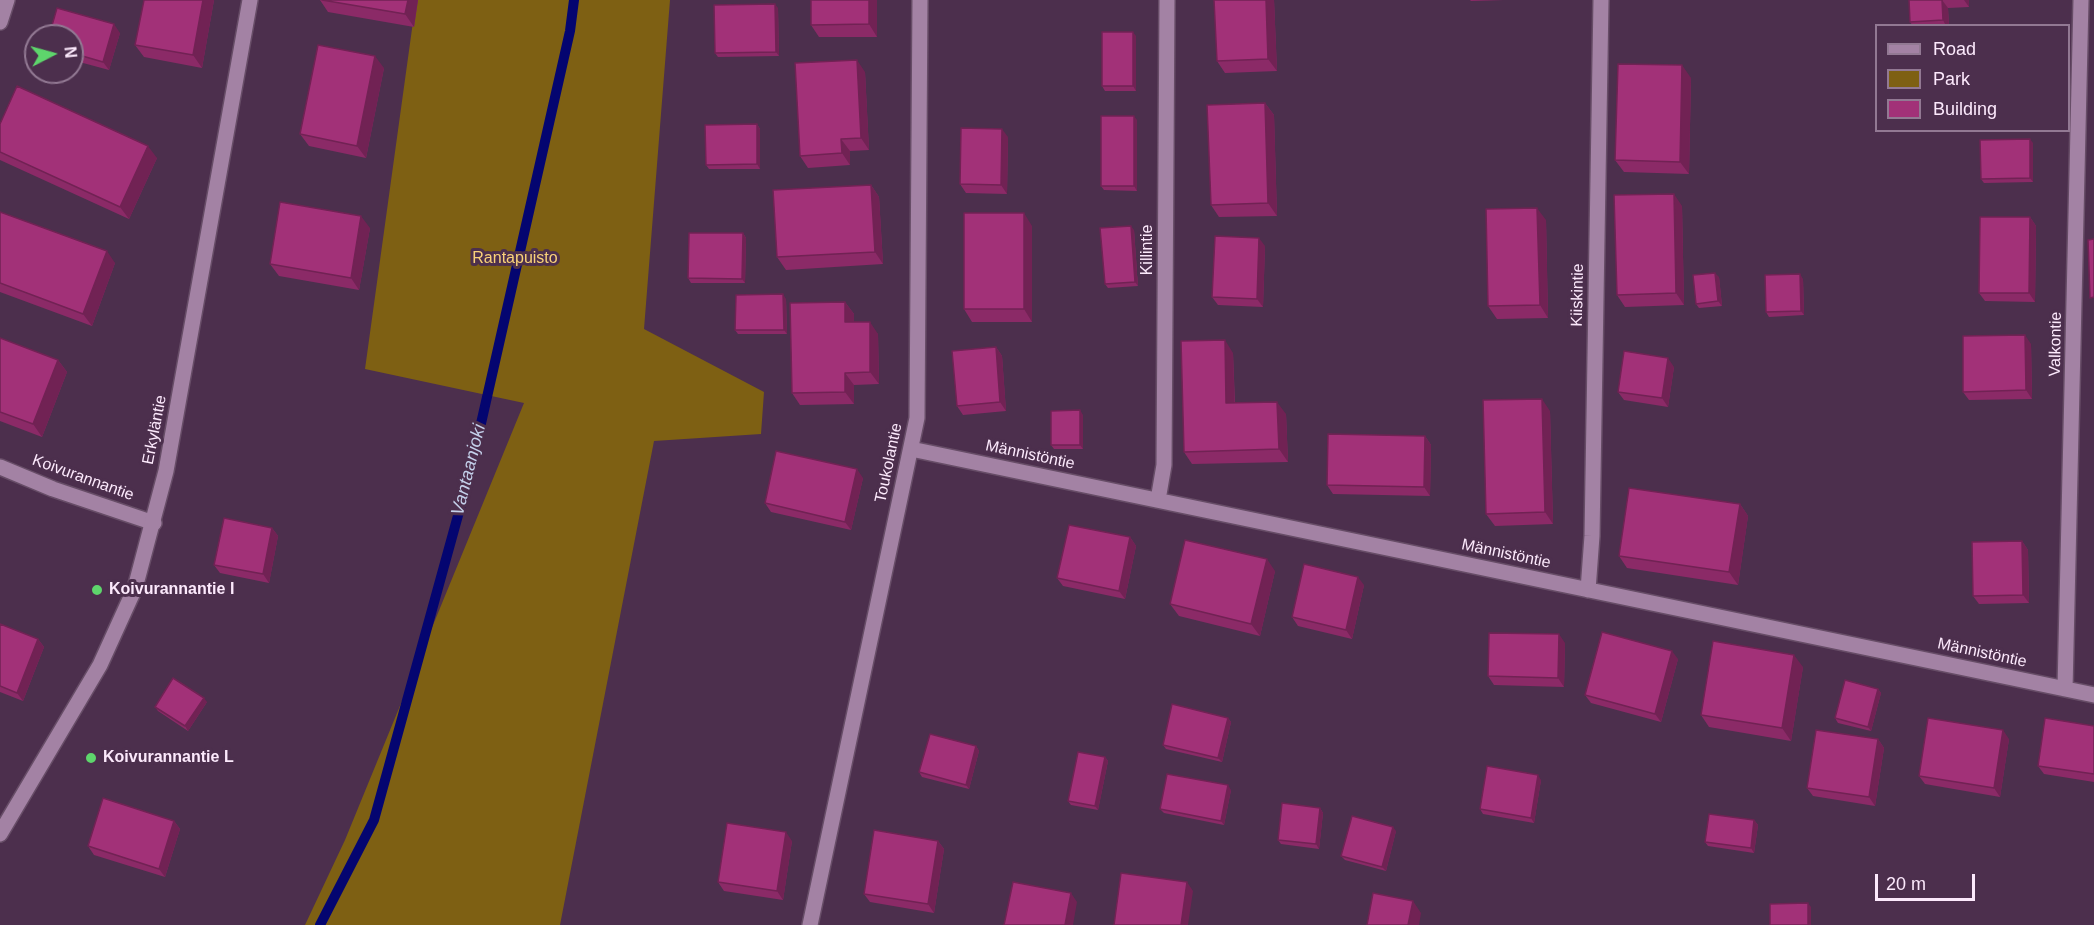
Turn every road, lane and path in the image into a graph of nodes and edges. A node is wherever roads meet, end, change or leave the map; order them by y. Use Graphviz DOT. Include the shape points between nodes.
graph roads {
  1 [pos="7,0"];
  2 [pos="249,0"];
  3 [pos="920,0"];
  4 [pos="1167,0"];
  5 [pos="1601,0"];
  6 [pos="2081,0"];
  7 [pos="0,22"];
  8 [pos="911,449"];
  9 [pos="0,467"];
  10 [pos="1158,500"];
  11 [pos="154,522"];
  12 [pos="1588,590"];
  13 [pos="2065,689"];
  14 [pos="2094,695"];
  15 [pos="0,834"];
  16 [pos="810,925"];
  1 -- 7 [label="street"];
  2 -- 11 [label="street, Erkyläntie"];
  3 -- 8 [label="street, Toukolantie" via="917,418"];
  4 -- 10 [label="street, Killintie" via="1164,465"];
  5 -- 12 [label="street, Kiiskintie"];
  6 -- 13 [label="street, Valkontie"];
  8 -- 10 [label="street, Männistöntie"];
  8 -- 16 [label="street, Toukolantie"];
  9 -- 11 [label="street, Koivurannantie"];
  10 -- 12 [label="street, Männistöntie"];
  11 -- 15 [label="street, Erkyläntie" via="135,588 100,665"];
  12 -- 13 [label="street, Männistöntie"];
  13 -- 14 [label="street, Männistöntie"];
}
